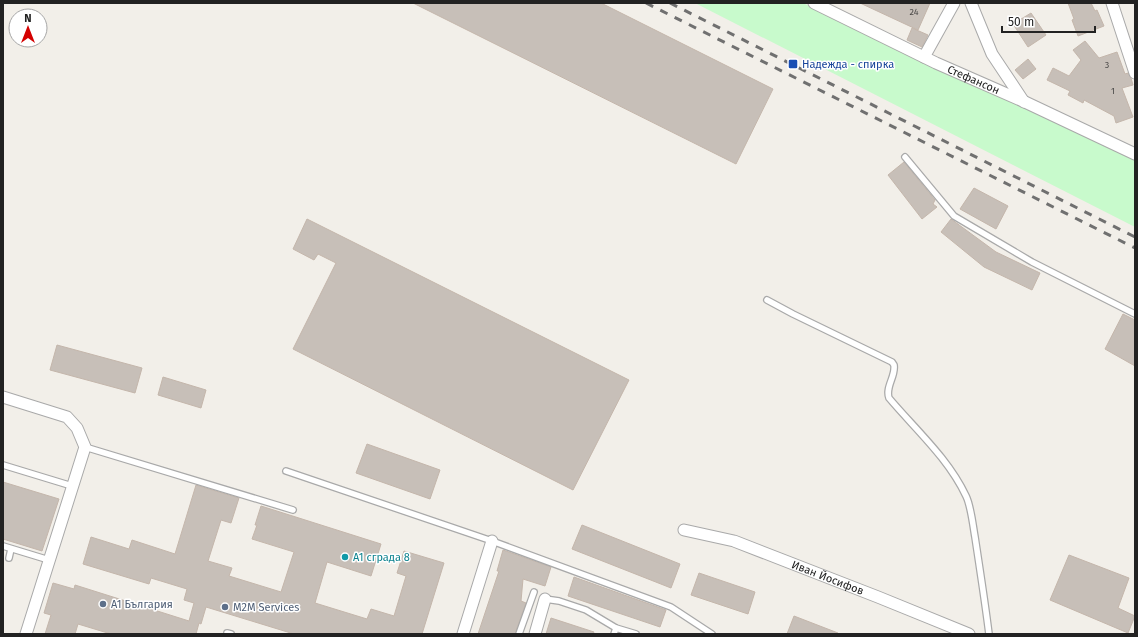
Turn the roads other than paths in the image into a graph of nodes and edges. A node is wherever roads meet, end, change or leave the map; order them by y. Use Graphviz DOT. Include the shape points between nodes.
graph roads {
  1 [pos="814,3"];
  2 [pos="954,3"];
  3 [pos="971,3"];
  4 [pos="1112,3"];
  5 [pos="924,57"];
  6 [pos="1135,73"];
  7 [pos="1025,102"];
  8 [pos="1135,154"];
  9 [pos="905,156"];
  10 [pos="767,300"];
  11 [pos="1135,314"];
  12 [pos="3,397"];
  13 [pos="84,447"];
  14 [pos="3,465"];
  15 [pos="286,471"];
  16 [pos="72,486"];
  17 [pos="292,510"];
  18 [pos="684,530"];
  19 [pos="492,541"];
  20 [pos="3,546"];
  21 [pos="11,549"];
  22 [pos="9,558"];
  23 [pos="49,560"];
  24 [pos="534,592"];
  25 [pos="545,599"];
  26 [pos="616,628"];
  27 [pos="26,634"];
  28 [pos="227,634"];
  29 [pos="231,634"];
  30 [pos="463,634"];
  31 [pos="519,634"];
  32 [pos="535,634"];
  33 [pos="614,634"];
  34 [pos="636,634"];
  35 [pos="712,634"];
  36 [pos="969,634"];
  37 [pos="989,634"];
  1 -- 5 [label="street, Стефансон"];
  2 -- 5 [label="street"];
  3 -- 7 [label="street" via="992,54"];
  4 -- 6 [label="street"];
  5 -- 7 [label="street, Стефансон"];
  7 -- 8 [label="street, Стефансон"];
  9 -- 11 [label="lane" via="954,216 1032,262"];
  10 -- 37 [label="lane" via="894,364 894,373 887,394 889,398 938,452 967,497"];
  12 -- 13 [label="street" via="67,417 77,428"];
  13 -- 16 [label="street"];
  13 -- 17 [label="lane"];
  14 -- 16 [label="lane"];
  15 -- 19 [label="lane"];
  16 -- 23 [label="street"];
  18 -- 36 [label="street, Иван Йосифов" via="734,541"];
  19 -- 30 [label="street"];
  19 -- 35 [label="lane" via="671,607"];
  20 -- 21 [label="lane"];
  21 -- 22 [label="lane"];
  21 -- 23 [label="lane"];
  23 -- 27 [label="street"];
  24 -- 31 [label="lane"];
  25 -- 26 [label="lane" via="586,610"];
  25 -- 32 [label="street"];
  26 -- 33 [label="lane"];
  26 -- 34 [label="lane"];
  28 -- 29 [label="lane"];
}
